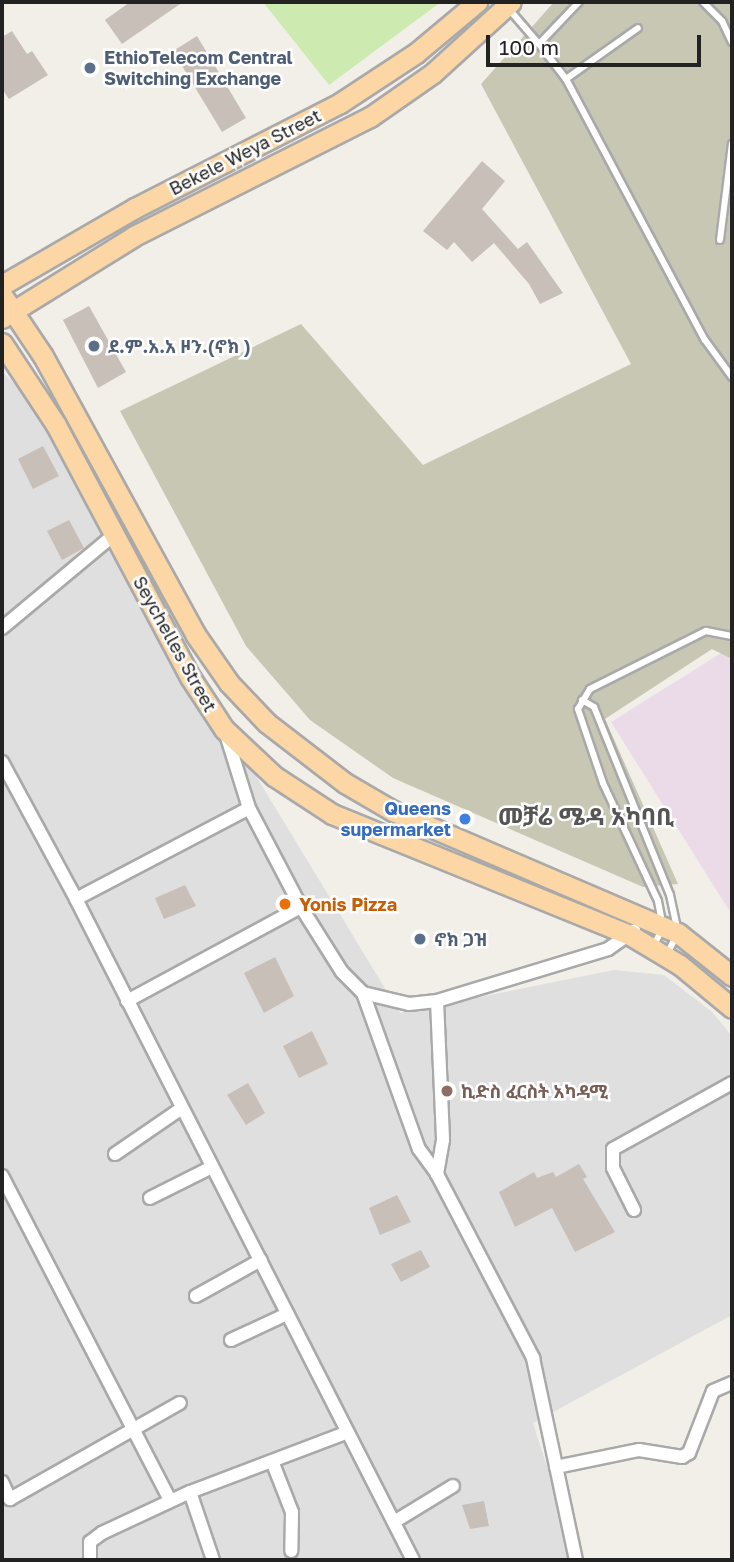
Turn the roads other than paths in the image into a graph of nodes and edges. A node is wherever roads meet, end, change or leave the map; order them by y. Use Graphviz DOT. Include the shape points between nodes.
graph roads {
  1 [pos="477,2"];
  2 [pos="579,2"];
  3 [pos="703,2"];
  4 [pos="509,4"];
  5 [pos="638,28"];
  6 [pos="732,41"];
  7 [pos="539,44"];
  8 [pos="566,79"];
  9 [pos="732,144"];
  10 [pos="720,240"];
  11 [pos="2,285"];
  12 [pos="6,308"];
  13 [pos="2,343"];
  14 [pos="732,377"];
  15 [pos="114,534"];
  16 [pos="2,628"];
  17 [pos="732,636"];
  18 [pos="582,700"];
  19 [pos="224,729"];
  20 [pos="2,764"];
  21 [pos="249,808"];
  22 [pos="76,899"];
  23 [pos="301,907"];
  24 [pos="662,926"];
  25 [pos="630,935"];
  26 [pos="659,952"];
  27 [pos="730,971"];
  28 [pos="363,993"];
  29 [pos="127,1001"];
  30 [pos="437,1001"];
  31 [pos="732,1008"];
  32 [pos="732,1083"];
  33 [pos="182,1108"];
  34 [pos="115,1154"];
  35 [pos="212,1167"];
  36 [pos="437,1174"];
  37 [pos="2,1176"];
  38 [pos="150,1199"];
  39 [pos="634,1210"];
  40 [pos="261,1260"];
  41 [pos="196,1296"];
  42 [pos="287,1314"];
  43 [pos="231,1340"];
  44 [pos="732,1383"];
  45 [pos="180,1403"];
  46 [pos="134,1432"];
  47 [pos="345,1433"];
  48 [pos="272,1461"];
  49 [pos="556,1466"];
  50 [pos="2,1482"];
  51 [pos="453,1486"];
  52 [pos="190,1492"];
  53 [pos="170,1500"];
  54 [pos="394,1522"];
  55 [pos="291,1550"];
  56 [pos="90,1560"];
  57 [pos="213,1560"];
  58 [pos="413,1560"];
  59 [pos="576,1560"];
  1 -- 11 [label="main road, Bekele Weya Street" via="416,52 340,103 135,208"];
  2 -- 7 [label="lane"];
  3 -- 6 [label="lane" via="722,21"];
  4 -- 7 [label="lane"];
  4 -- 12 [label="main road" via="442,66 370,117 134,236"];
  5 -- 8 [label="lane"];
  7 -- 8 [label="lane"];
  8 -- 14 [label="lane" via="705,340"];
  9 -- 10 [label="lane"];
  12 -- 24 [label="main road, Seychelles Street" via="43,356 195,634 229,683 267,723 345,783 393,811"];
  13 -- 15 [label="main road, Seychelles Street" via="56,425"];
  15 -- 16 [label="street"];
  15 -- 19 [label="main road, Seychelles Street" via="190,677"];
  17 -- 18 [label="lane" via="706,631 590,689"];
  18 -- 24 [label="lane" via="578,715 589,749 644,865"];
  18 -- 24 [label="lane" via="594,706 670,895"];
  19 -- 21 [label="street"];
  19 -- 25 [label="main road, Seychelles Street" via="274,776 332,814"];
  20 -- 22 [label="street"];
  21 -- 22 [label="street"];
  21 -- 23 [label="street"];
  22 -- 29 [label="street"];
  23 -- 28 [label="street" via="342,972"];
  23 -- 29 [label="street"];
  24 -- 25 [label="street"];
  24 -- 26 [label="lane"];
  24 -- 26 [label="lane"];
  24 -- 27 [label="main road, Seychelles Street"];
  25 -- 26 [label="main road, Seychelles Street"];
  25 -- 30 [label="street" via="608,949"];
  26 -- 31 [label="main road, Seychelles Street"];
  28 -- 30 [label="street" via="408,1004"];
  28 -- 36 [label="street" via="419,1149"];
  29 -- 33 [label="street"];
  30 -- 36 [label="street" via="443,1140"];
  32 -- 39 [label="street" via="613,1149 613,1168"];
  33 -- 34 [label="street"];
  33 -- 35 [label="street"];
  35 -- 38 [label="street"];
  35 -- 40 [label="street"];
  36 -- 49 [label="street" via="533,1358"];
  37 -- 46 [label="street"];
  40 -- 41 [label="street"];
  40 -- 42 [label="street"];
  42 -- 43 [label="street"];
  42 -- 47 [label="street"];
  44 -- 49 [label="street" via="713,1391 689,1453 682,1457 639,1450"];
  45 -- 46 [label="street"];
  46 -- 50 [label="street" via="10,1499"];
  46 -- 53 [label="street"];
  47 -- 48 [label="street"];
  47 -- 54 [label="street"];
  48 -- 52 [label="street"];
  48 -- 55 [label="street" via="292,1512"];
  49 -- 59 [label="street"];
  51 -- 54 [label="street"];
  52 -- 53 [label="street"];
  52 -- 57 [label="street"];
  53 -- 56 [label="street" via="102,1533 90,1542"];
  54 -- 58 [label="street"];
}
